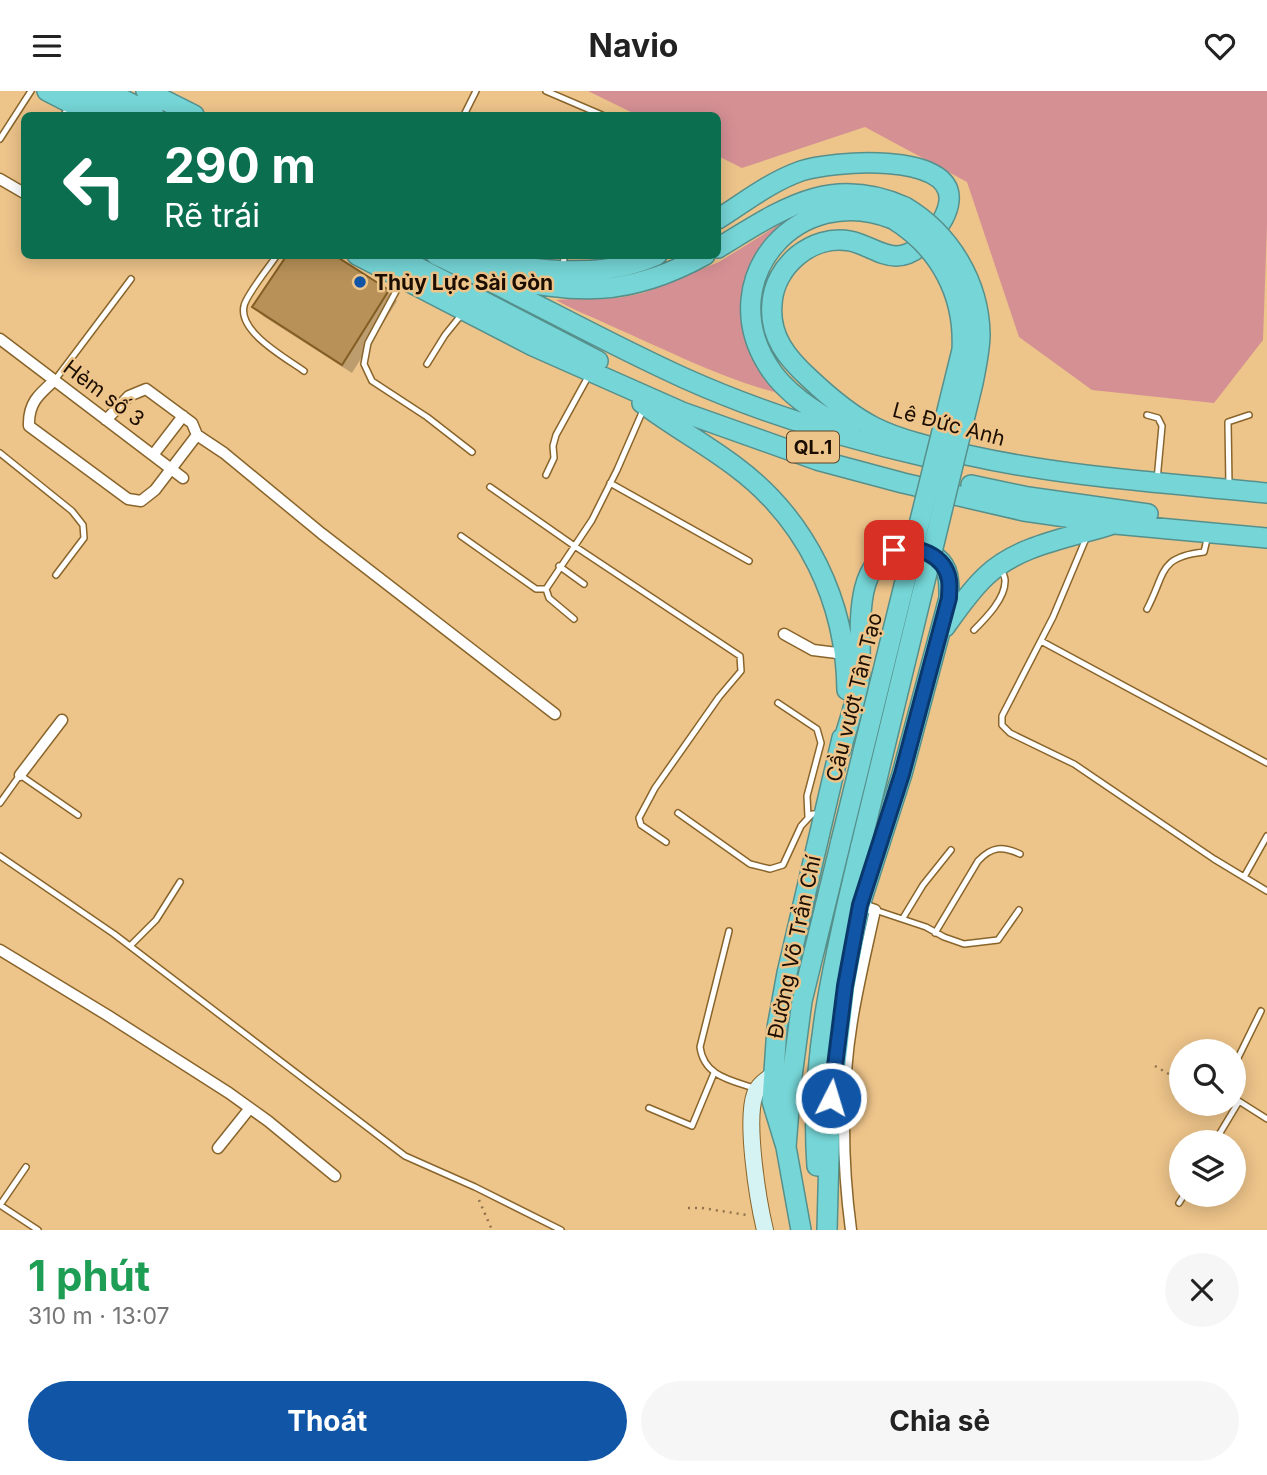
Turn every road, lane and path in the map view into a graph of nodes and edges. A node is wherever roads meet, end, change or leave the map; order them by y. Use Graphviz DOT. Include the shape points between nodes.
graph roads {
  1 [pos="31,91"];
  2 [pos="47,91"];
  3 [pos="106,91"];
  4 [pos="146,91"];
  5 [pos="476,91"];
  6 [pos="546,91"];
  7 [pos="70,103"];
  8 [pos="89,112"];
  9 [pos="110,112"];
  10 [pos="148,112"];
  11 [pos="188,112"];
  12 [pos="466,112"];
  13 [pos="594,112"];
  14 [pos="0,139"];
  15 [pos="0,179"];
  16 [pos="21,191"];
  17 [pos="899,213"];
  18 [pos="721,217"];
  19 [pos="721,246"];
  20 [pos="274,259"];
  21 [pos="364,259"];
  22 [pos="401,259"];
  23 [pos="648,259"];
  24 [pos="697,259"];
  25 [pos="464,263"];
  26 [pos="561,271"];
  27 [pos="131,279"];
  28 [pos="402,280"];
  29 [pos="751,301"];
  30 [pos="464,311"];
  31 [pos="0,339"];
  32 [pos="570,355"];
  33 [pos="427,364"];
  34 [pos="594,365"];
  35 [pos="795,365"];
  36 [pos="304,371"];
  37 [pos="55,380"];
  38 [pos="650,396"];
  39 [pos="1147,415"];
  40 [pos="1249,415"];
  41 [pos="183,417"];
  42 [pos="106,420"];
  43 [pos="197,435"];
  44 [pos="867,443"];
  45 [pos="472,452"];
  46 [pos="0,453"];
  47 [pos="153,455"];
  48 [pos="171,469"];
  49 [pos="546,475"];
  50 [pos="183,478"];
  51 [pos="1090,481"];
  52 [pos="610,483"];
  53 [pos="1157,483"];
  54 [pos="490,487"];
  55 [pos="1229,489"];
  56 [pos="1267,493"];
  57 [pos="1267,504"];
  58 [pos="1115,524"];
  59 [pos="1267,524"];
  60 [pos="1088,532"];
  61 [pos="1209,532"];
  62 [pos="461,536"];
  63 [pos="1267,538"];
  64 [pos="573,545"];
  65 [pos="749,561"];
  66 [pos="559,566"];
  67 [pos="999,566"];
  68 [pos="55,575"];
  69 [pos="584,585"];
  70 [pos="546,589"];
  71 [pos="1147,609"];
  72 [pos="574,619"];
  73 [pos="974,630"];
  74 [pos="940,633"];
  75 [pos="784,634"];
  76 [pos="1041,641"];
  77 [pos="845,654"];
  78 [pos="778,703"];
  79 [pos="555,714"];
  80 [pos="62,720"];
  81 [pos="841,749"];
  82 [pos="1267,763"];
  83 [pos="20,775"];
  84 [pos="0,803"];
  85 [pos="678,813"];
  86 [pos="78,815"];
  87 [pos="817,816"];
  88 [pos="1267,836"];
  89 [pos="841,841"];
  90 [pos="666,842"];
  91 [pos="951,851"];
  92 [pos="1020,854"];
  93 [pos="0,856"];
  94 [pos="1244,877"];
  95 [pos="180,882"];
  96 [pos="1267,891"];
  97 [pos="868,908"];
  98 [pos="1019,910"];
  99 [pos="903,918"];
  100 [pos="729,931"];
  101 [pos="935,933"];
  102 [pos="130,946"];
  103 [pos="0,950"];
  104 [pos="1261,1011"];
  105 [pos="1246,1042"];
  106 [pos="1155,1066"];
  107 [pos="714,1073"];
  108 [pos="1169,1074"];
  109 [pos="773,1075"];
  110 [pos="757,1089"];
  111 [pos="1246,1106"];
  112 [pos="250,1108"];
  113 [pos="649,1108"];
  114 [pos="1267,1119"];
  115 [pos="786,1147"];
  116 [pos="218,1148"];
  117 [pos="26,1167"];
  118 [pos="335,1176"];
  119 [pos="475,1187"];
  120 [pos="688,1208"];
  121 [pos="763,1222"];
  122 [pos="38,1230"];
  123 [pos="492,1230"];
  124 [pos="561,1230"];
  125 [pos="801,1230"];
  126 [pos="826,1230"];
  127 [pos="851,1230"];
  1 -- 14 [label="lane"];
  2 -- 7 [label="highway"];
  3 -- 10 [label="highway"];
  4 -- 11 [label="highway"];
  5 -- 12 [label="lane"];
  6 -- 13 [label="lane"];
  7 -- 8 [label="highway"];
  7 -- 9 [label="highway"];
  15 -- 16 [label="street"];
  17 -- 19 [label="highway" via="879,196 840,193 818,197 777,213"];
  17 -- 29 [label="highway" via="840,210 804,221 765,257"];
  17 -- 89 [label="highway, Cầu vượt Tân Tạo, bridge" via="947,273 960,307 962,350"];
  17 -- 126 [label="highway, Đường Võ Trần Chí, bridge" via="935,229 956,255 974,295 980,336 827,997 817,1071 816,1150"];
  18 -- 35 [label="highway, Lê Đức Anh / QL.1" via="783,178 830,164 897,165 933,174 950,194 945,215 911,253 892,256 837,240 806,249 789,263 773,292 772,317 779,342"];
  20 -- 36 [label="lane" via="244,306 246,323 264,344"];
  21 -- 28 [label="highway, QL.1"];
  22 -- 32 [label="highway, QL.1"];
  23 -- 26 [label="highway" via="604,270"];
  24 -- 26 [label="highway" via="652,280 620,288 590,290"];
  25 -- 26 [label="highway"];
  25 -- 44 [label="highway, Lê Đức Anh / QL.1" via="684,378 785,418"];
  27 -- 37 [label="lane"];
  28 -- 30 [label="highway, QL.1"];
  28 -- 45 [label="lane" via="368,343 364,364 372,381"];
  29 -- 35 [label="highway" via="770,345"];
  29 -- 44 [label="highway" via="755,340 777,378"];
  30 -- 32 [label="highway, QL.1"];
  30 -- 33 [label="lane"];
  31 -- 37 [label="street, Hẻm số 3"];
  32 -- 34 [label="highway, QL.1"];
  34 -- 38 [label="highway, QL.1"];
  34 -- 38 [label="highway" via="622,385"];
  34 -- 49 [label="lane" via="556,435 554,458"];
  35 -- 51 [label="highway, Lê Đức Anh / QL.1" via="851,412 885,432"];
  37 -- 42 [label="street, Hẻm số 3"];
  37 -- 48 [label="street" via="37,395 28,411 29,426 57,449 128,499 141,501"];
  38 -- 52 [label="lane"];
  38 -- 58 [label="highway, QL.1" via="817,460 1024,511"];
  38 -- 59 [label="highway, QL.1" via="825,452 949,481 1139,513"];
  38 -- 77 [label="highway" via="737,468 779,507 801,536 829,588"];
  39 -- 53 [label="lane" via="1158,418 1162,426"];
  40 -- 55 [label="lane" via="1228,422"];
  41 -- 42 [label="street" via="146,389 129,395"];
  41 -- 43 [label="street"];
  41 -- 47 [label="street"];
  42 -- 47 [label="street, Hẻm số 3"];
  43 -- 48 [label="street"];
  43 -- 79 [label="street"];
  44 -- 51 [label="highway, Lê Đức Anh / QL.1" via="977,470"];
  46 -- 68 [label="lane" via="83,525 84,537"];
  47 -- 48 [label="street, Hẻm số 3"];
  48 -- 50 [label="street, Hẻm số 3"];
  51 -- 53 [label="highway, Lê Đức Anh / QL.1"];
  51 -- 57 [label="highway, Lê Đức Anh / QL.1"];
  52 -- 64 [label="lane" via="592,520"];
  52 -- 65 [label="lane"];
  53 -- 55 [label="highway, Lê Đức Anh / QL.1"];
  54 -- 64 [label="lane"];
  55 -- 56 [label="highway, Lê Đức Anh / QL.1"];
  58 -- 60 [label="highway"];
  58 -- 61 [label="highway, QL.1"];
  60 -- 67 [label="highway" via="1030,549"];
  60 -- 76 [label="lane"];
  61 -- 63 [label="highway, QL.1"];
  61 -- 71 [label="lane" via="1204,552 1181,555 1168,563"];
  62 -- 70 [label="lane" via="536,589"];
  64 -- 66 [label="lane"];
  64 -- 90 [label="lane" via="740,656 741,671 655,788 639,818 641,825"];
  66 -- 69 [label="lane"];
  66 -- 70 [label="lane"];
  67 -- 73 [label="lane" via="1005,580 1001,595"];
  67 -- 74 [label="highway" via="986,575"];
  70 -- 72 [label="lane" via="549,598"];
  74 -- 81 [label="highway" via="949,598 949,580 942,563 910,548 887,554 875,565 866,586 859,682"];
  74 -- 97 [label="highway"];
  75 -- 77 [label="street" via="813,650"];
  76 -- 82 [label="lane"];
  76 -- 94 [label="lane" via="1002,716 1002,726 1074,764"];
  77 -- 81 [label="highway"];
  78 -- 87 [label="lane" via="817,729 821,743 807,796"];
  80 -- 83 [label="street"];
  81 -- 87 [label="highway"];
  83 -- 84 [label="lane"];
  83 -- 86 [label="lane"];
  85 -- 87 [label="lane" via="750,864 770,869 783,865 801,827"];
  87 -- 109 [label="highway" via="777,1028"];
  88 -- 94 [label="lane"];
  89 -- 115 [label="highway, Đường Võ Trần Chí" via="802,1001"];
  91 -- 99 [label="lane"];
  92 -- 101 [label="lane" via="1006,848 986,852"];
  93 -- 102 [label="lane"];
  94 -- 96 [label="lane"];
  95 -- 102 [label="lane" via="156,920"];
  97 -- 99 [label="lane"];
  97 -- 126 [label="highway" via="845,986 832,1081"];
  97 -- 127 [label="street" via="847,1067"];
  98 -- 101 [label="lane" via="998,940 964,944"];
  99 -- 101 [label="lane"];
  100 -- 107 [label="lane" via="700,1047 702,1060"];
  102 -- 119 [label="lane" via="405,1156"];
  103 -- 112 [label="street"];
  104 -- 105 [label="lane"];
  106 -- 108 [label="path"];
  107 -- 110 [label="lane"];
  107 -- 113 [label="lane" via="692,1126"];
  109 -- 110 [label="street"];
  109 -- 115 [label="highway" via="772,1101"];
  110 -- 121 [label="street" via="751,1111 755,1183"];
  111 -- 114 [label="lane"];
  112 -- 116 [label="street"];
  112 -- 118 [label="street"];
  115 -- 125 [label="highway, Đường Võ Trần Chí"];
  117 -- 122 [label="lane" via="0,1205"];
  119 -- 123 [label="path"];
  119 -- 124 [label="lane"];
  120 -- 121 [label="path"];
}
